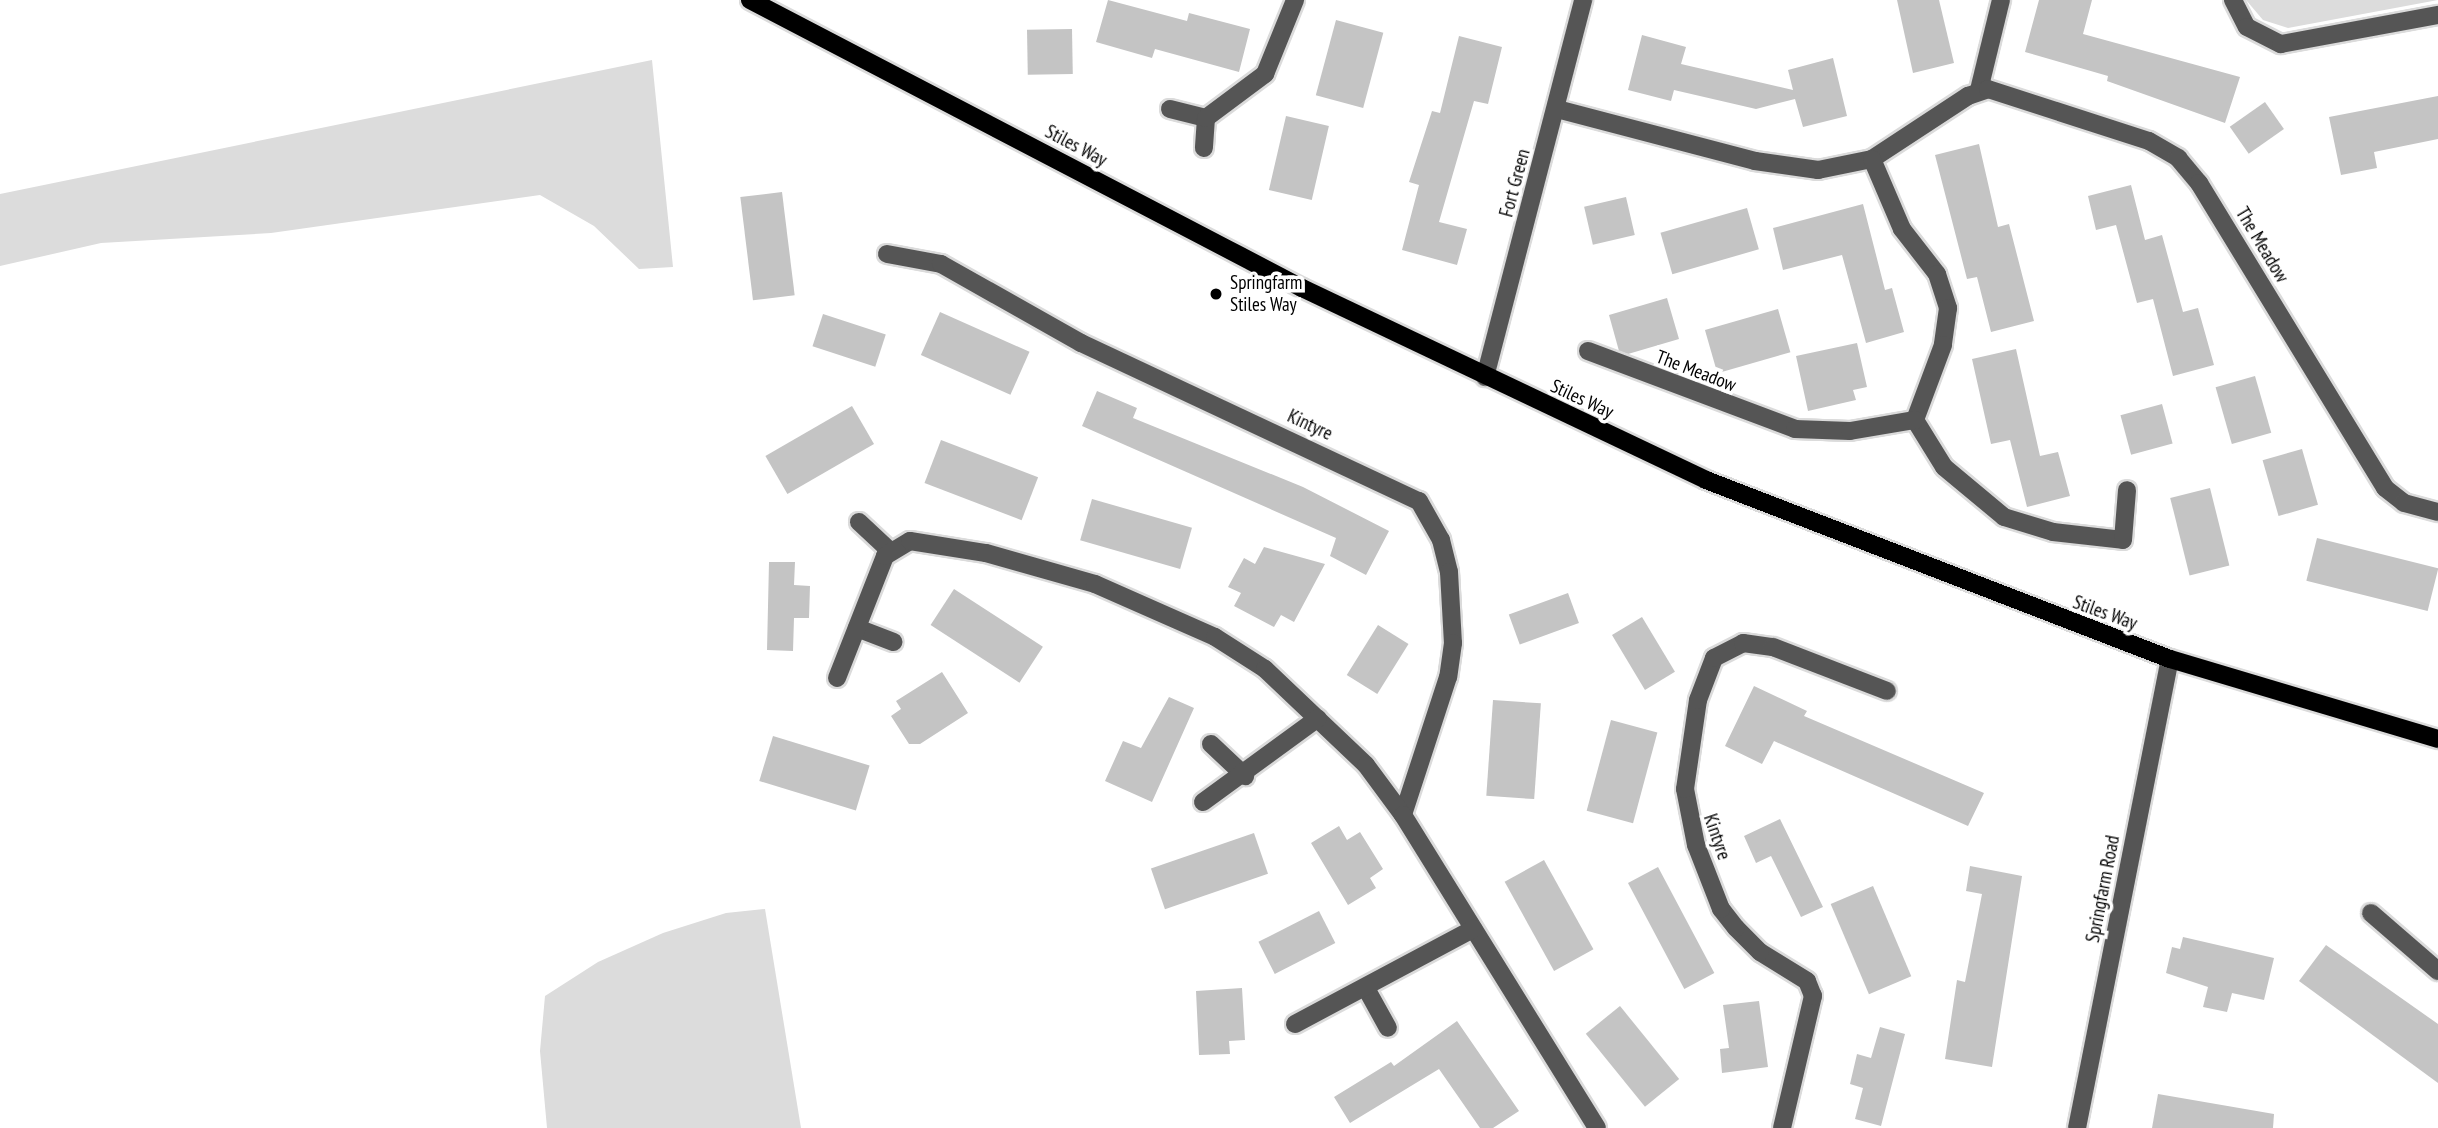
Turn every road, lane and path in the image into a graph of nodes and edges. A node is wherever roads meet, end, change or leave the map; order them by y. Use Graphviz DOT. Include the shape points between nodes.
graph roads {
  1 [pos="750,0"];
  2 [pos="1296,0"];
  3 [pos="1583,0"];
  4 [pos="2001,0"];
  5 [pos="2233,0"];
  6 [pos="2438,15"];
  7 [pos="1979,90"];
  8 [pos="1557,108"];
  9 [pos="1170,109"];
  10 [pos="1206,118"];
  11 [pos="1204,148"];
  12 [pos="1872,159"];
  13 [pos="887,254"];
  14 [pos="1588,351"];
  15 [pos="1485,377"];
  16 [pos="1915,420"];
  17 [pos="2127,489"];
  18 [pos="2438,512"];
  19 [pos="859,522"];
  20 [pos="888,550"];
  21 [pos="857,628"];
  22 [pos="893,642"];
  23 [pos="2170,659"];
  24 [pos="837,678"];
  25 [pos="1886,691"];
  26 [pos="1318,718"];
  27 [pos="2438,739"];
  28 [pos="1211,744"];
  29 [pos="1245,776"];
  30 [pos="1203,802"];
  31 [pos="1404,815"];
  32 [pos="2371,913"];
  33 [pos="1473,929"];
  34 [pos="2438,971"];
  35 [pos="1367,990"];
  36 [pos="1295,1024"];
  37 [pos="1388,1028"];
  38 [pos="1597,1128"];
  39 [pos="1782,1128"];
  40 [pos="2077,1128"];
  1 -- 15 [label="main road, Stiles Way" via="1302,288"];
  2 -- 10 [label="street" via="1265,74"];
  3 -- 8 [label="street, Fort Green"];
  4 -- 7 [label="street"];
  5 -- 6 [label="street" via="2247,27 2281,44"];
  7 -- 12 [label="street"];
  7 -- 18 [label="street, The Meadow" via="2018,95 2148,141 2178,158 2210,200 2385,488 2404,503"];
  8 -- 12 [label="street" via="1779,166 1835,169"];
  8 -- 15 [label="street, Fort Green"];
  9 -- 10 [label="street"];
  10 -- 11 [label="street"];
  12 -- 16 [label="street" via="1902,229 1937,274 1948,308 1942,345"];
  13 -- 31 [label="street, Kintyre" via="941,264 1081,343 1419,501 1441,540 1449,572 1452,643 1448,677"];
  14 -- 16 [label="street, The Meadow" via="1795,429 1841,432"];
  15 -- 23 [label="main road, Stiles Way" via="1706,480"];
  16 -- 17 [label="street" via="1944,467 1975,498 2030,527 2123,540"];
  19 -- 20 [label="street"];
  20 -- 21 [label="street"];
  20 -- 26 [label="street" via="917,541 974,551 1138,600 1238,651"];
  21 -- 22 [label="street"];
  21 -- 24 [label="street"];
  23 -- 27 [label="main road, Stiles Way"];
  23 -- 40 [label="street, Springfarm Road"];
  25 -- 39 [label="street, Kintyre" via="1773,647 1743,643 1714,658 1698,700 1685,789 1696,845 1721,909 1760,952 1807,981 1813,996"];
  26 -- 29 [label="street"];
  26 -- 31 [label="street" via="1366,765"];
  28 -- 29 [label="street"];
  29 -- 30 [label="street"];
  31 -- 33 [label="street"];
  32 -- 34 [label="street"];
  33 -- 35 [label="street"];
  33 -- 38 [label="street"];
  35 -- 36 [label="street"];
  35 -- 37 [label="street"];
}
